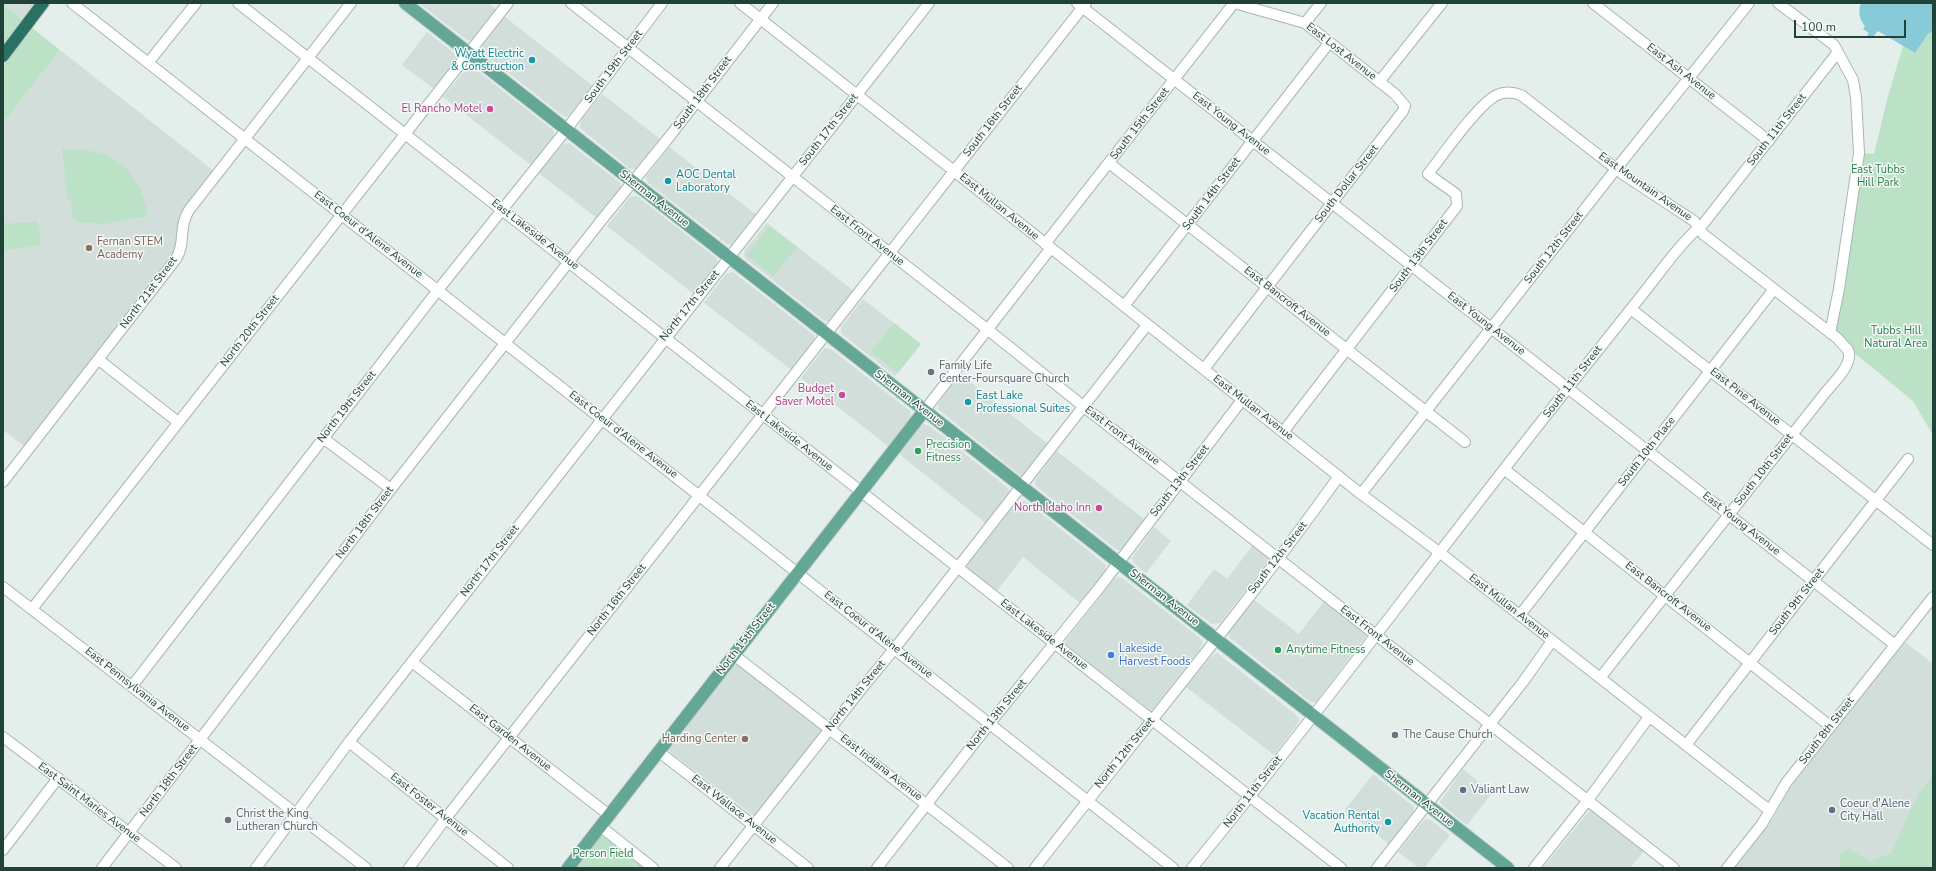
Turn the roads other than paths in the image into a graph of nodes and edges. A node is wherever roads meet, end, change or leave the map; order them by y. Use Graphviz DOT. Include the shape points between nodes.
graph roads {
  1 [pos="42,3"];
  2 [pos="72,3"];
  3 [pos="196,3"];
  4 [pos="238,3"];
  5 [pos="351,3"];
  6 [pos="405,3"];
  7 [pos="508,3"];
  8 [pos="571,3"];
  9 [pos="662,3"];
  10 [pos="740,3"];
  11 [pos="773,3"];
  12 [pos="929,3"];
  13 [pos="1234,3"];
  14 [pos="1321,3"];
  15 [pos="1442,3"];
  16 [pos="1593,3"];
  17 [pos="1749,3"];
  18 [pos="1778,3"];
  19 [pos="1082,5"];
  20 [pos="760,19"];
  21 [pos="1306,23"];
  22 [pos="1329,43"];
  23 [pos="628,48"];
  24 [pos="1838,52"];
  25 [pos="469,53"];
  26 [pos="3,56"];
  27 [pos="309,58"];
  28 [pos="148,63"];
  29 [pos="1689,78"];
  30 [pos="1174,79"];
  31 [pos="1379,82"];
  32 [pos="1505,92"];
  33 [pos="856,95"];
  34 [pos="697,101"];
  35 [pos="566,130"];
  36 [pos="405,133"];
  37 [pos="246,139"];
  38 [pos="1252,141"];
  39 [pos="1769,141"];
  40 [pos="1109,163"];
  41 [pos="1616,169"];
  42 [pos="954,171"];
  43 [pos="792,177"];
  44 [pos="633,183"];
  45 [pos="1332,204"];
  46 [pos="502,210"];
  47 [pos="341,214"];
  48 [pos="1188,225"];
  49 [pos="1699,228"];
  50 [pos="1048,246"];
  51 [pos="890,253"];
  52 [pos="729,258"];
  53 [pos="568,262"];
  54 [pos="1412,266"];
  55 [pos="1268,288"];
  56 [pos="1774,289"];
  57 [pos="438,290"];
  58 [pos="1124,306"];
  59 [pos="1631,309"];
  60 [pos="1147,325"];
  61 [pos="1490,328"];
  62 [pos="987,329"];
  63 [pos="1830,333"];
  64 [pos="827,334"];
  65 [pos="665,338"];
  66 [pos="505,343"];
  67 [pos="1346,349"];
  68 [pos="1850,355"];
  69 [pos="99,360"];
  70 [pos="1204,370"];
  71 [pos="1712,371"];
  72 [pos="1568,388"];
  73 [pos="1242,400"];
  74 [pos="1083,406"];
  75 [pos="924,411"];
  76 [pos="1426,411"];
  77 [pos="763,415"];
  78 [pos="602,419"];
  79 [pos="178,422"];
  80 [pos="1283,432"];
  81 [pos="1793,434"];
  82 [pos="324,438"];
  83 [pos="1465,442"];
  84 [pos="1648,451"];
  85 [pos="1908,459"];
  86 [pos="1504,468"];
  87 [pos="1339,476"];
  88 [pos="1180,481"];
  89 [pos="3,482"];
  90 [pos="1021,487"];
  91 [pos="391,489"];
  92 [pos="861,492"];
  93 [pos="1361,494"];
  94 [pos="700,496"];
  95 [pos="1876,500"];
  96 [pos="1729,515"];
  97 [pos="1584,532"];
  98 [pos="1933,545"];
  99 [pos="1439,552"];
  100 [pos="1278,558"];
  101 [pos="1118,563"];
  102 [pos="958,568"];
  103 [pos="798,572"];
  104 [pos="1814,581"];
  105 [pos="3,587"];
  106 [pos="1666,596"];
  107 [pos="1933,597"];
  108 [pos="32,609"];
  109 [pos="1520,615"];
  110 [pos="1377,635"];
  111 [pos="1216,639"];
  112 [pos="1552,641"];
  113 [pos="1055,644"];
  114 [pos="1895,646"];
  115 [pos="895,648"];
  116 [pos="734,655"];
  117 [pos="412,662"];
  118 [pos="1750,662"];
  119 [pos="1600,678"];
  120 [pos="132,686"];
  121 [pos="1313,716"];
  122 [pos="1650,717"];
  123 [pos="1152,719"];
  124 [pos="990,723"];
  125 [pos="1490,725"];
  126 [pos="1830,726"];
  127 [pos="830,728"];
  128 [pos="3,737"];
  129 [pos="509,738"];
  130 [pos="201,739"];
  131 [pos="349,742"];
  132 [pos="1686,745"];
  133 [pos="658,751"];
  134 [pos="58,778"];
  135 [pos="1249,796"];
  136 [pos="1588,800"];
  137 [pos="1087,801"];
  138 [pos="927,804"];
  139 [pos="1427,805"];
  140 [pos="1769,810"];
  141 [pos="296,814"];
  142 [pos="609,815"];
  143 [pos="446,818"];
  144 [pos="754,825"];
  145 [pos="600,826"];
  146 [pos="130,832"];
  147 [pos="3,850"];
  148 [pos="102,868"];
  149 [pos="176,868"];
  150 [pos="256,868"];
  151 [pos="366,868"];
  152 [pos="409,868"];
  153 [pos="508,868"];
  154 [pos="568,868"];
  155 [pos="653,868"];
  156 [pos="720,868"];
  157 [pos="808,868"];
  158 [pos="877,868"];
  159 [pos="1008,868"];
  160 [pos="1035,868"];
  161 [pos="1173,868"];
  162 [pos="1192,868"];
  163 [pos="1341,868"];
  164 [pos="1377,868"];
  165 [pos="1508,868"];
  166 [pos="1534,868"];
  167 [pos="1674,868"];
  168 [pos="1727,868"];
  1 -- 26 [label="highway"];
  2 -- 28 [label="street, East Coeur d'Alene Avenue"];
  3 -- 28 [label="street"];
  4 -- 27 [label="street, East Lakeside Avenue"];
  5 -- 27 [label="street, North 21st Street"];
  6 -- 25 [label="main road, Sherman Avenue"];
  7 -- 25 [label="street, North 20th Street"];
  8 -- 23 [label="street, East Front Avenue"];
  9 -- 23 [label="street, South 19th Street"];
  10 -- 20 [label="street, East Mullan Avenue"];
  11 -- 20 [label="street, South 18th Street"];
  12 -- 33 [label="street, South 17th Street"];
  13 -- 21 [label="street, East Lost Avenue"];
  13 -- 30 [label="street, South 15th Street"];
  14 -- 21 [label="street"];
  15 -- 31 [label="street"];
  16 -- 29 [label="street, East Ash Avenue"];
  17 -- 29 [label="street, South 12th Street"];
  18 -- 24 [label="street" via="1834,45"];
  19 -- 30 [label="street, East Young Avenue"];
  19 -- 42 [label="street, South 16th Street"];
  20 -- 33 [label="street, East Mullan Avenue"];
  20 -- 34 [label="street, South 18th Street"];
  21 -- 22 [label="street, East Lost Avenue"];
  22 -- 31 [label="street, East Lost Avenue"];
  22 -- 38 [label="street, South 14th Street"];
  23 -- 34 [label="street, East Front Avenue"];
  23 -- 35 [label="street, South 19th Street"];
  24 -- 39 [label="street, South 11th Street"];
  24 -- 63 [label="street" via="1853,80 1860,153 1840,289"];
  25 -- 35 [label="main road, Sherman Avenue"];
  25 -- 36 [label="street, North 20th Street"];
  27 -- 36 [label="street, East Lakeside Avenue"];
  27 -- 37 [label="street, North 21st Street"];
  28 -- 37 [label="street, East Coeur d'Alene Avenue"];
  29 -- 39 [label="street, East Ash Avenue"];
  29 -- 41 [label="street, South 12th Street"];
  30 -- 38 [label="street, East Young Avenue"];
  30 -- 40 [label="street, South 15th Street"];
  31 -- 45 [label="street, South Dollar Street" via="1404,104 1403,111"];
  32 -- 41 [label="street, East Mountain Avenue" via="1521,95"];
  32 -- 54 [label="street, South 13th Street" via="1496,95 1484,105 1428,174 1456,194 1457,206"];
  33 -- 42 [label="street, East Mullan Avenue"];
  33 -- 43 [label="street, South 17th Street"];
  34 -- 43 [label="street, East Front Avenue"];
  34 -- 44 [label="street, South 18th Street"];
  35 -- 44 [label="main road, Sherman Avenue"];
  35 -- 46 [label="street, North 19th Street"];
  36 -- 46 [label="street, East Lakeside Avenue"];
  36 -- 47 [label="street, North 20th Street"];
  37 -- 47 [label="street, East Coeur d'Alene Avenue"];
  37 -- 69 [label="street, North 21st Street" via="184,218 181,249 176,259"];
  38 -- 45 [label="street, East Young Avenue"];
  38 -- 48 [label="street, South 14th Street"];
  39 -- 49 [label="street, South 11th Street"];
  40 -- 48 [label="street, East Bancroft Avenue"];
  40 -- 50 [label="street, South 15th Street"];
  41 -- 49 [label="street, East Mountain Avenue" via="1694,221"];
  41 -- 61 [label="street, South 12th Street"];
  42 -- 50 [label="street, East Mullan Avenue"];
  42 -- 51 [label="street, South 16th Street"];
  43 -- 51 [label="street, East Front Avenue"];
  43 -- 52 [label="street, South 17th Street"];
  44 -- 52 [label="main road, Sherman Avenue"];
  44 -- 53 [label="street, North 18th Street"];
  45 -- 54 [label="street, East Young Avenue"];
  45 -- 55 [label="street, South Dollar Street"];
  46 -- 53 [label="street, East Lakeside Avenue"];
  46 -- 57 [label="street, North 19th Street"];
  47 -- 57 [label="street, East Coeur d'Alene Avenue"];
  47 -- 79 [label="street, North 20th Street"];
  48 -- 55 [label="street, East Bancroft Avenue"];
  48 -- 58 [label="street, South 14th Street"];
  49 -- 56 [label="street, East Mountain Avenue" via="1703,234"];
  49 -- 59 [label="street, South 11th Street" via="1692,233"];
  50 -- 58 [label="street, East Mullan Avenue"];
  50 -- 62 [label="street, South 15th Street"];
  51 -- 62 [label="street, East Front Avenue"];
  51 -- 64 [label="street, South 16th Street"];
  52 -- 64 [label="main road, Sherman Avenue"];
  52 -- 65 [label="street, North 17th Street"];
  53 -- 65 [label="street, East Lakeside Avenue"];
  53 -- 66 [label="street, North 18th Street"];
  54 -- 61 [label="street, East Young Avenue"];
  54 -- 67 [label="street, South 13th Street"];
  55 -- 67 [label="street, East Bancroft Avenue"];
  55 -- 70 [label="street, South Dollar Street"];
  56 -- 63 [label="street, East Mountain Avenue"];
  56 -- 71 [label="street, South 10th Place"];
  57 -- 66 [label="street, East Coeur d'Alene Avenue"];
  57 -- 82 [label="street, North 19th Street"];
  58 -- 60 [label="street, East Mullan Avenue"];
  59 -- 71 [label="street, East Pine Avenue"];
  59 -- 72 [label="street, South 11th Street"];
  60 -- 70 [label="street, East Mullan Avenue"];
  60 -- 74 [label="street"];
  61 -- 72 [label="street, East Young Avenue"];
  61 -- 76 [label="street, South 12th Street"];
  62 -- 74 [label="street, East Front Avenue"];
  62 -- 75 [label="street, South 15th Street"];
  63 -- 68 [label="street, East Mountain Avenue" via="1846,347"];
  64 -- 75 [label="main road, Sherman Avenue"];
  64 -- 77 [label="street, North 16th Street"];
  65 -- 77 [label="street, East Lakeside Avenue"];
  65 -- 78 [label="street, North 17th Street"];
  66 -- 78 [label="street, East Coeur d'Alene Avenue"];
  66 -- 91 [label="street, North 18th Street"];
  67 -- 76 [label="street, East Bancroft Avenue"];
  67 -- 80 [label="street, South 13th Street"];
  68 -- 81 [label="street, South 10th Street" via="1846,366"];
  69 -- 79 [label="street"];
  69 -- 89 [label="street, North 21st Street"];
  70 -- 73 [label="street, East Mullan Avenue"];
  71 -- 81 [label="street, East Pine Avenue"];
  71 -- 84 [label="street, South 10th Place"];
  72 -- 84 [label="street, East Young Avenue"];
  72 -- 86 [label="street, South 11th Street"];
  73 -- 80 [label="street, East Mullan Avenue"];
  73 -- 88 [label="street, South 13th Street"];
  74 -- 88 [label="street, East Front Avenue"];
  74 -- 90 [label="street"];
  75 -- 90 [label="main road, Sherman Avenue"];
  75 -- 92 [label="main road, North 15th Street"];
  76 -- 83 [label="street, East Bancroft Avenue"];
  76 -- 93 [label="street, South 12th Street"];
  77 -- 92 [label="street, East Lakeside Avenue"];
  77 -- 94 [label="street, North 16th Street"];
  78 -- 94 [label="street, East Coeur d'Alene Avenue"];
  78 -- 117 [label="street, North 17th Street"];
  79 -- 108 [label="street, North 20th Street"];
  80 -- 87 [label="street, East Mullan Avenue"];
  81 -- 95 [label="street, East Pine Avenue"];
  81 -- 96 [label="street, South 10th Street"];
  82 -- 91 [label="street"];
  82 -- 120 [label="street, North 19th Street"];
  84 -- 96 [label="street, East Young Avenue"];
  84 -- 97 [label="street, South 10th Place"];
  85 -- 95 [label="street, South 9th Street"];
  86 -- 97 [label="street, East Bancroft Avenue"];
  86 -- 99 [label="street, South 11th Street"];
  87 -- 93 [label="street, East Mullan Avenue"];
  87 -- 100 [label="street, South 12th Street"];
  88 -- 100 [label="street, East Front Avenue"];
  88 -- 101 [label="street, South 13th Street"];
  90 -- 101 [label="main road, Sherman Avenue"];
  90 -- 102 [label="street, North 14th Street"];
  91 -- 130 [label="street, North 18th Street"];
  92 -- 102 [label="street, East Lakeside Avenue"];
  92 -- 103 [label="main road, North 15th Street"];
  93 -- 99 [label="street, East Mullan Avenue"];
  94 -- 103 [label="street, East Coeur d'Alene Avenue"];
  94 -- 129 [label="street, North 16th Street"];
  95 -- 98 [label="street, East Pine Avenue"];
  95 -- 104 [label="street, South 9th Street"];
  96 -- 104 [label="street, East Young Avenue"];
  96 -- 106 [label="street, South 10th Street"];
  97 -- 106 [label="street, East Bancroft Avenue"];
  97 -- 109 [label="street, South 10th Place"];
  99 -- 109 [label="street, East Mullan Avenue"];
  99 -- 110 [label="street, South 11th Street"];
  100 -- 110 [label="street, East Front Avenue"];
  100 -- 111 [label="street, South 12th Street"];
  101 -- 111 [label="main road, Sherman Avenue"];
  101 -- 113 [label="street, North 13th Street"];
  102 -- 113 [label="street, East Lakeside Avenue"];
  102 -- 115 [label="street, North 14th Street"];
  103 -- 115 [label="street, East Coeur d'Alene Avenue"];
  103 -- 116 [label="main road, North 15th Street"];
  104 -- 114 [label="street, East Young Avenue"];
  104 -- 118 [label="street, South 9th Street"];
  105 -- 108 [label="street, East Pennsylvania Avenue"];
  106 -- 118 [label="street, East Bancroft Avenue"];
  106 -- 119 [label="street, South 10th Street"];
  107 -- 114 [label="street, South 8th Street"];
  108 -- 120 [label="street, East Pennsylvania Avenue"];
  109 -- 112 [label="street, East Mullan Avenue"];
  110 -- 121 [label="street, South 11th Street"];
  110 -- 125 [label="street, East Front Avenue"];
  111 -- 121 [label="main road, Sherman Avenue"];
  111 -- 123 [label="street, North 12th Street"];
  112 -- 119 [label="street, East Mullan Avenue"];
  112 -- 125 [label="street"];
  113 -- 123 [label="street, East Lakeside Avenue"];
  113 -- 124 [label="street, North 13th Street"];
  114 -- 126 [label="street, South 8th Street"];
  115 -- 124 [label="street, East Coeur d'Alene Avenue"];
  115 -- 127 [label="street, North 14th Street"];
  116 -- 127 [label="street, East Indiana Avenue"];
  116 -- 133 [label="main road, North 15th Street"];
  117 -- 129 [label="street, East Garden Avenue"];
  117 -- 131 [label="street, North 17th Street"];
  118 -- 126 [label="street, East Bancroft Avenue"];
  118 -- 132 [label="street, South 9th Street"];
  119 -- 122 [label="street, East Mullan Avenue"];
  120 -- 130 [label="street, East Pennsylvania Avenue"];
  121 -- 135 [label="street, North 11th Street"];
  121 -- 139 [label="main road, Sherman Avenue"];
  122 -- 132 [label="street, East Mullan Avenue"];
  122 -- 136 [label="street"];
  123 -- 135 [label="street, East Lakeside Avenue"];
  123 -- 137 [label="street, North 12th Street"];
  124 -- 137 [label="street, East Coeur d'Alene Avenue"];
  124 -- 138 [label="street, North 13th Street"];
  125 -- 136 [label="street, East Front Avenue"];
  125 -- 139 [label="street"];
  126 -- 140 [label="street, South 8th Street" via="1786,783"];
  127 -- 138 [label="street, East Indiana Avenue"];
  127 -- 144 [label="street, North 14th Street"];
  128 -- 134 [label="street, East Saint Maries Avenue"];
  129 -- 142 [label="street, East Garden Avenue"];
  129 -- 143 [label="street, North 16th Street"];
  130 -- 141 [label="street, East Pennsylvania Avenue"];
  130 -- 146 [label="street, North 18th Street"];
  131 -- 141 [label="street, North 17th Street"];
  131 -- 143 [label="street, East Foster Avenue"];
  132 -- 140 [label="street, East Mullan Avenue"];
  133 -- 142 [label="main road, North 15th Street"];
  133 -- 144 [label="street, East Wallace Avenue"];
  134 -- 146 [label="street, East Saint Maries Avenue"];
  134 -- 147 [label="street"];
  135 -- 162 [label="street, North 11th Street"];
  135 -- 163 [label="street, East Lakeside Avenue"];
  136 -- 166 [label="street"];
  136 -- 167 [label="street, East Front Avenue"];
  137 -- 160 [label="street, North 12th Street"];
  137 -- 161 [label="street, East Coeur d'Alene Avenue"];
  138 -- 158 [label="street, North 13th Street"];
  138 -- 159 [label="street, East Indiana Avenue"];
  139 -- 164 [label="street"];
  139 -- 165 [label="main road, Sherman Avenue"];
  140 -- 168 [label="street, South 8th Street" via="1762,824"];
  141 -- 150 [label="street, North 17th Street"];
  141 -- 151 [label="street, East Pennsylvania Avenue"];
  142 -- 145 [label="main road, North 15th Street"];
  143 -- 152 [label="street, North 16th Street"];
  143 -- 153 [label="street, East Foster Avenue"];
  144 -- 156 [label="street, North 14th Street"];
  144 -- 157 [label="street, East Wallace Avenue"];
  145 -- 154 [label="main road, North 15th Street"];
  145 -- 155 [label="street"];
  146 -- 148 [label="street, North 18th Street"];
  146 -- 149 [label="street, East Saint Maries Avenue"];
}
